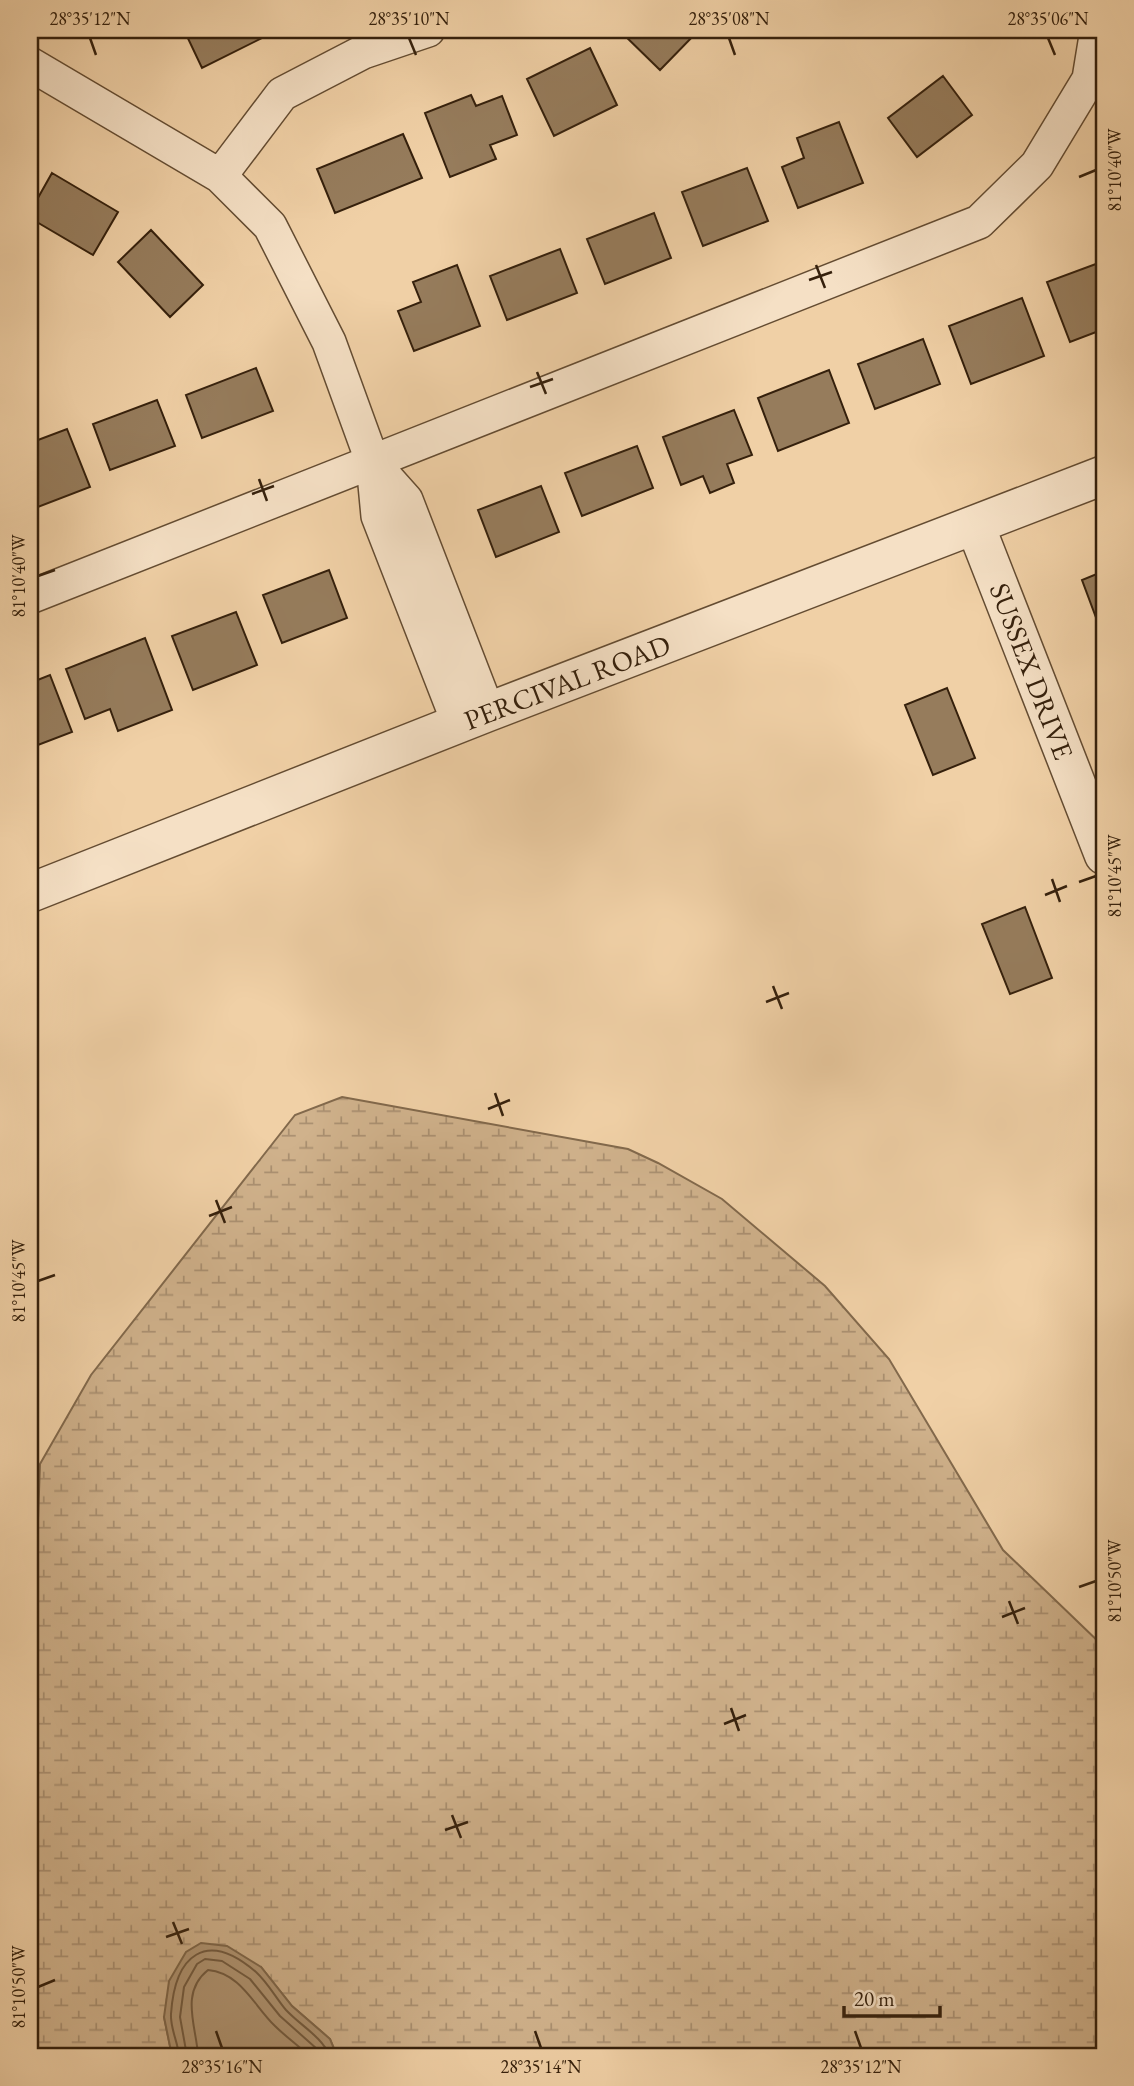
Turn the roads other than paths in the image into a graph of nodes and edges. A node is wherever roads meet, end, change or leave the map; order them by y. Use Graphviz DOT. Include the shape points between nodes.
graph roads {
  1 [pos="428,30"];
  2 [pos="1097,30"];
  3 [pos="30,64"];
  4 [pos="220,176"];
  5 [pos="373,463"];
  6 [pos="1104,475"];
  7 [pos="975,525"];
  8 [pos="30,597"];
  9 [pos="474,718"];
  10 [pos="1104,855"];
  11 [pos="30,892"];
  1 -- 4 [label="street" via="363,52 282,94"];
  2 -- 5 [label="street" via="1089,79 1037,164 979,222"];
  3 -- 4 [label="street"];
  4 -- 5 [label="street" via="270,226 329,342"];
  5 -- 8 [label="street"];
  5 -- 9 [label="street" via="406,500"];
  6 -- 7 [label="street, PERCIVAL ROAD"];
  7 -- 9 [label="street, PERCIVAL ROAD"];
  7 -- 10 [label="street, SUSSEX DRIVE"];
  9 -- 11 [label="street, PERCIVAL ROAD"];
}
